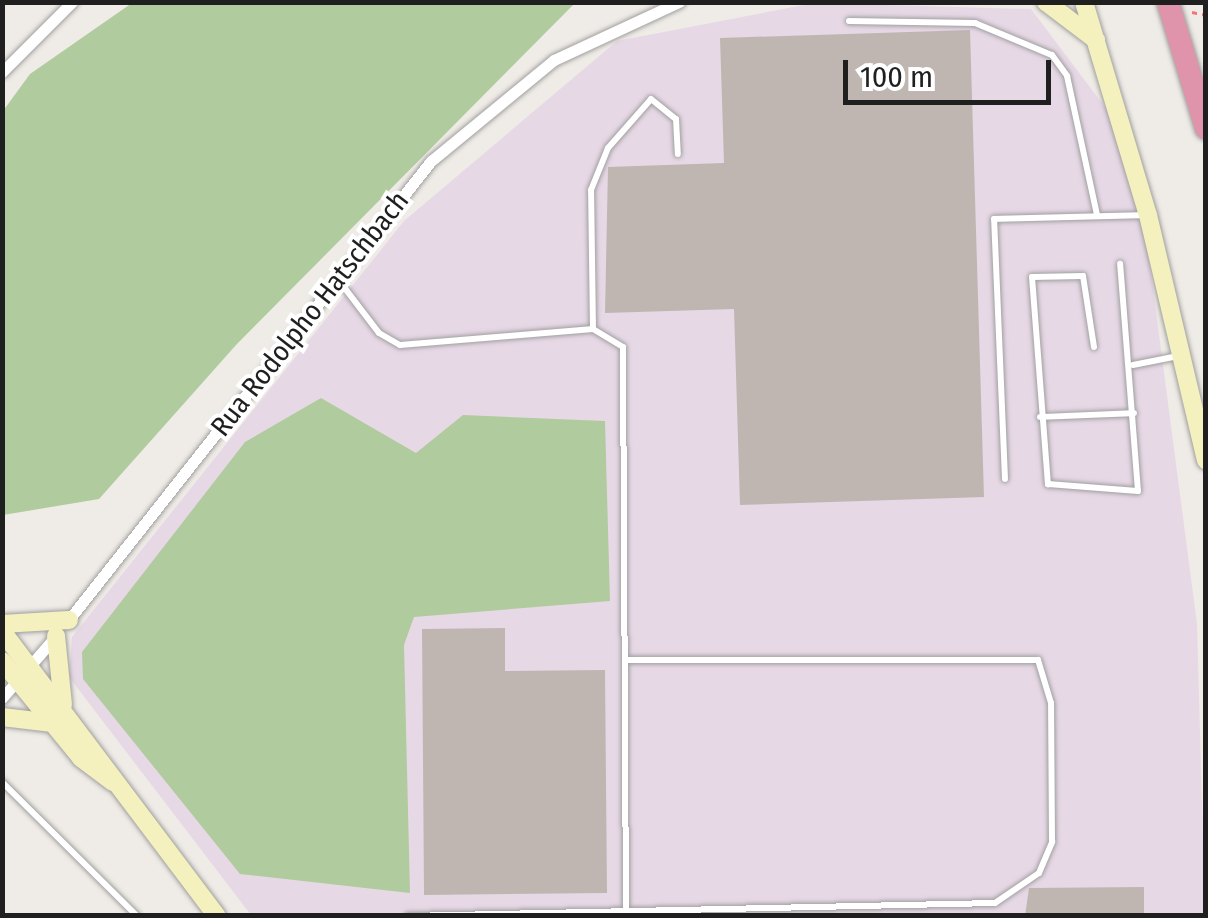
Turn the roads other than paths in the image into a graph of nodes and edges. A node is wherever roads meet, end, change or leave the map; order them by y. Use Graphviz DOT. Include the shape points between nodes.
graph roads {
  1 [pos="72,2"];
  2 [pos="679,2"];
  3 [pos="1046,2"];
  4 [pos="1084,2"];
  5 [pos="1168,2"];
  6 [pos="848,20"];
  7 [pos="1096,41"];
  8 [pos="2,72"];
  9 [pos="1206,128"];
  10 [pos="678,154"];
  11 [pos="1148,214"];
  12 [pos="1096,215"];
  13 [pos="1120,264"];
  14 [pos="336,276"];
  15 [pos="593,329"];
  16 [pos="1094,346"];
  17 [pos="1184,355"];
  18 [pos="1133,365"];
  19 [pos="1134,413"];
  20 [pos="1040,417"];
  21 [pos="1206,460"];
  22 [pos="1004,479"];
  23 [pos="69,620"];
  24 [pos="2,627"];
  25 [pos="56,636"];
  26 [pos="626,660"];
  27 [pos="2,661"];
  28 [pos="24,673"];
  29 [pos="2,698"];
  30 [pos="63,706"];
  31 [pos="2,716"];
  32 [pos="52,723"];
  33 [pos="2,782"];
  34 [pos="121,788"];
  35 [pos="626,911"];
  36 [pos="827,914"];
  37 [pos="137,916"];
  38 [pos="217,916"];
  39 [pos="408,916"];
  1 -- 8 [label="street"];
  2 -- 14 [label="street, Rua Rodolpho Hatschbach" via="582,44 486,110"];
  3 -- 7 [label="street"];
  4 -- 7 [label="street"];
  5 -- 9 [label="highway"];
  6 -- 12 [label="lane" via="974,23 1052,55 1067,76"];
  7 -- 11 [label="street"];
  10 -- 15 [label="lane" via="676,118 650,98 608,148 590,190"];
  11 -- 12 [label="lane"];
  11 -- 17 [label="street"];
  12 -- 22 [label="lane" via="994,220"];
  13 -- 18 [label="lane"];
  14 -- 15 [label="lane" via="379,333 400,345"];
  14 -- 23 [label="street, Rua Rodolpho Hatschbach"];
  15 -- 26 [label="lane" via="614,335 626,370"];
  16 -- 20 [label="lane" via="1082,276 1037,272 1029,284"];
  17 -- 18 [label="lane"];
  17 -- 21 [label="street"];
  18 -- 19 [label="lane"];
  19 -- 20 [label="lane"];
  19 -- 20 [label="lane" via="1138,491 1048,484"];
  23 -- 24 [label="street"];
  23 -- 25 [label="street, Rua Rodolpho Hatschbach"];
  24 -- 28 [label="street"];
  25 -- 28 [label="street, Rua Rodolpho Hatschbach"];
  25 -- 30 [label="street"];
  26 -- 35 [label="lane"];
  26 -- 36 [label="lane" via="1026,656 1047,668 1052,842 1039,873 995,903"];
  27 -- 28 [label="street"];
  28 -- 29 [label="street, Rua Rodolpho Hatschbach"];
  28 -- 30 [label="street"];
  28 -- 32 [label="street"];
  30 -- 34 [label="street"];
  31 -- 32 [label="street"];
  32 -- 34 [label="street"];
  33 -- 37 [label="lane"];
  34 -- 38 [label="street"];
  35 -- 36 [label="lane"];
  35 -- 39 [label="lane"];
}
